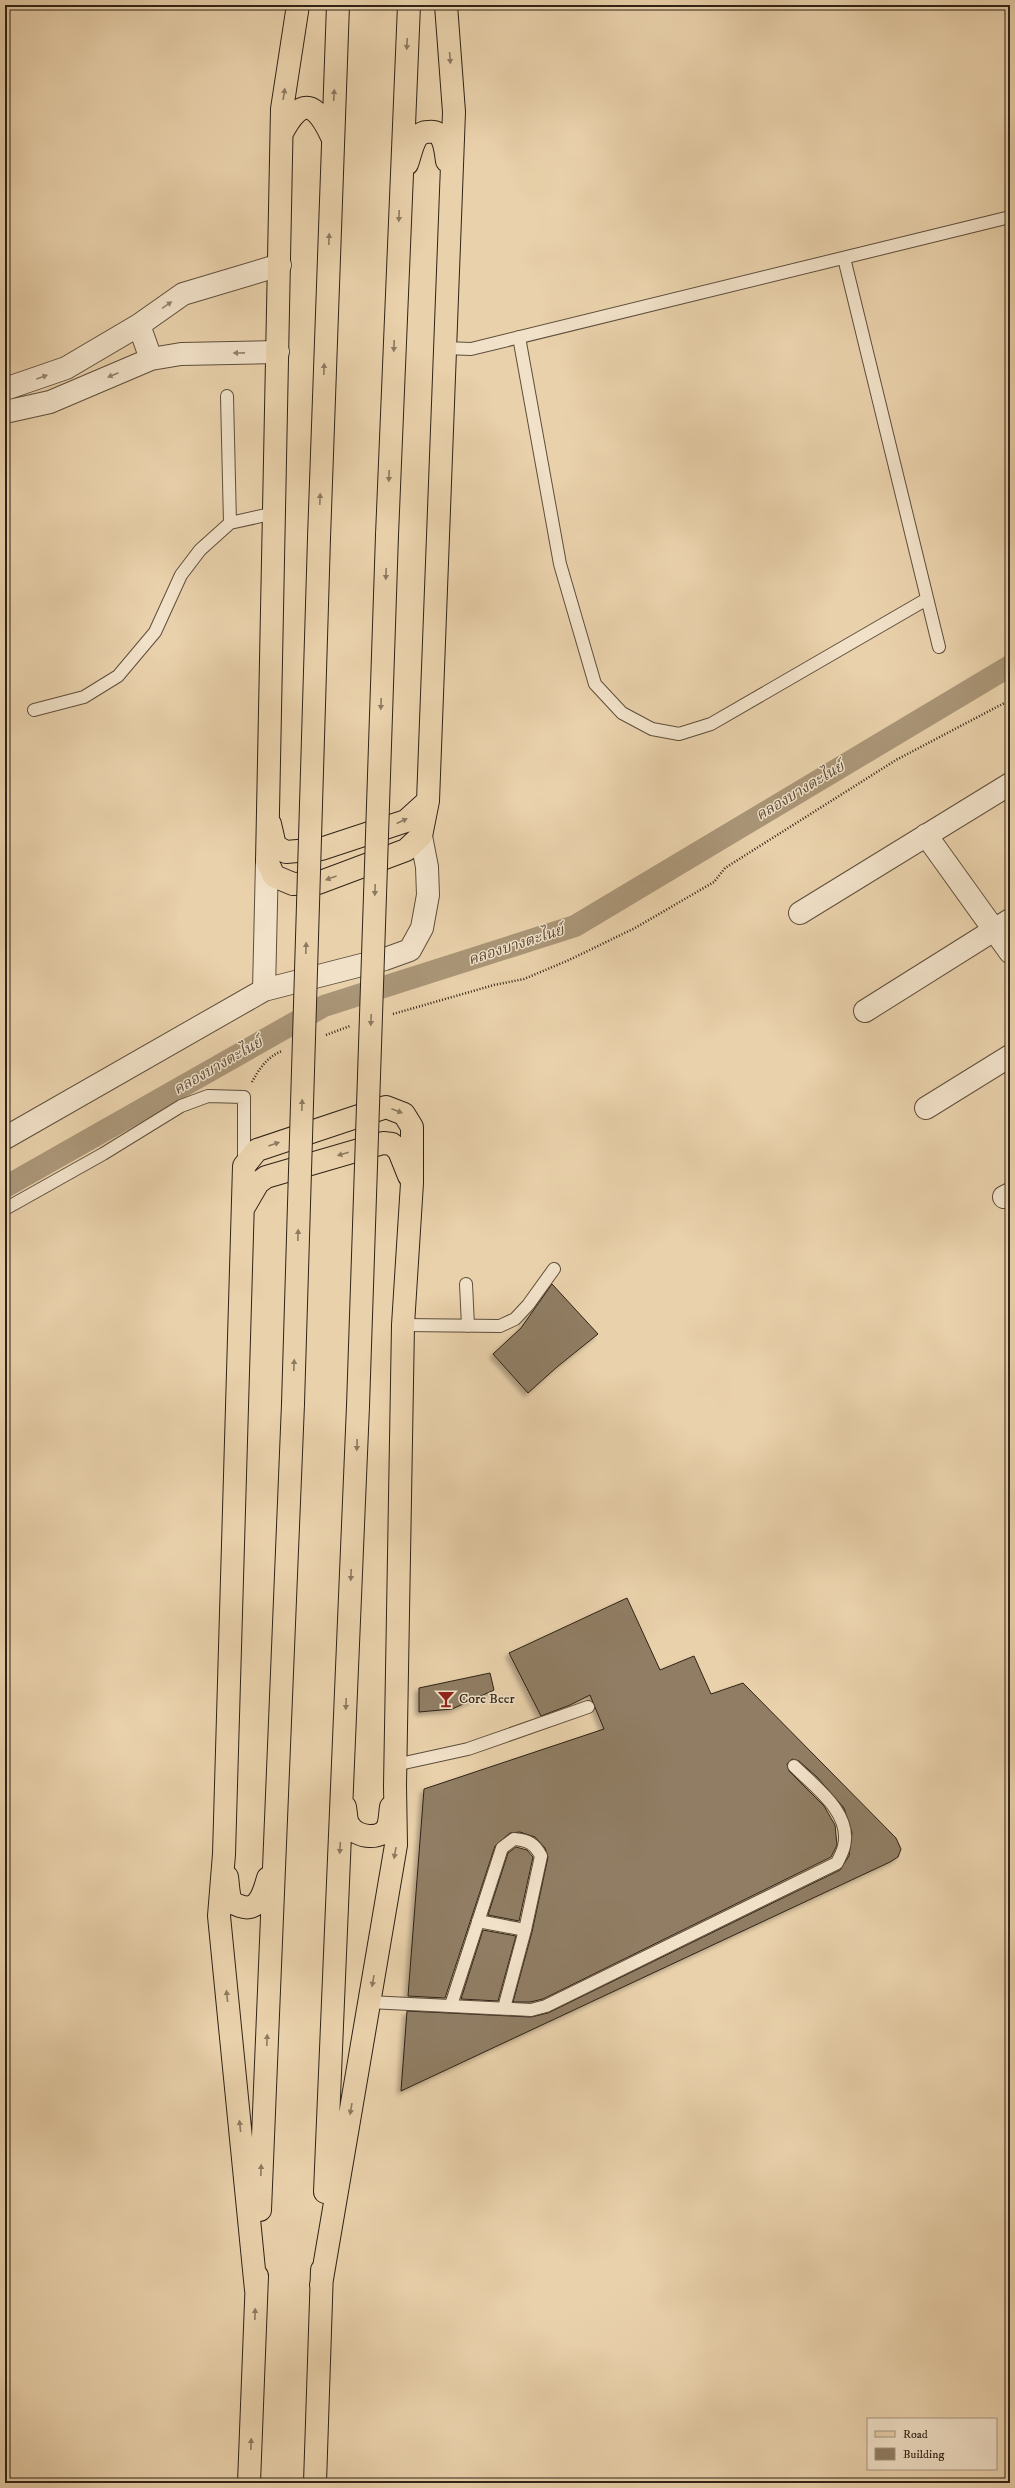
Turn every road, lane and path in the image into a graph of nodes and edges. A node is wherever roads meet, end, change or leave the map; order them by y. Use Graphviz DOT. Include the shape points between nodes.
graph roads {
  1 [pos="298,5"];
  2 [pos="338,5"];
  3 [pos="408,5"];
  4 [pos="446,5"];
  5 [pos="282,133"];
  6 [pos="332,137"];
  7 [pos="400,183"];
  8 [pos="450,186"];
  9 [pos="1010,217"];
  10 [pos="844,258"];
  11 [pos="280,265"];
  12 [pos="138,325"];
  13 [pos="519,337"];
  14 [pos="444,348"];
  15 [pos="278,352"];
  16 [pos="151,359"];
  17 [pos="5,388"];
  18 [pos="227,396"];
  19 [pos="5,412"];
  20 [pos="274,513"];
  21 [pos="230,523"];
  22 [pos="927,599"];
  23 [pos="939,647"];
  24 [pos="1010,700"];
  25 [pos="34,710"];
  26 [pos="1010,784"];
  27 [pos="428,801"];
  28 [pos="268,816"];
  29 [pos="926,835"];
  30 [pos="421,836"];
  31 [pos="267,861"];
  32 [pos="800,913"];
  33 [pos="1002,925"];
  34 [pos="1010,952"];
  35 [pos="264,990"];
  36 [pos="865,1011"];
  37 [pos="386,1016"];
  38 [pos="358,1024"];
  39 [pos="322,1036"];
  40 [pos="287,1049"];
  41 [pos="1010,1056"];
  42 [pos="244,1097"];
  43 [pos="926,1108"];
  44 [pos="5,1138"];
  45 [pos="244,1166"];
  46 [pos="412,1183"];
  47 [pos="243,1208"];
  48 [pos="5,1209"];
  49 [pos="554,1269"];
  50 [pos="466,1284"];
  51 [pos="403,1325"];
  52 [pos="468,1326"];
  53 [pos="588,1707"];
  54 [pos="794,1766"];
  55 [pos="395,1776"];
  56 [pos="343,1790"];
  57 [pos="274,1853"];
  58 [pos="224,1854"];
  59 [pos="478,1921"];
  60 [pos="525,1930"];
  61 [pos="370,2002"];
  62 [pos="451,2005"];
  63 [pos="504,2008"];
  64 [pos="321,2285"];
  65 [pos="256,2290"];
  66 [pos="249,2483"];
  67 [pos="315,2483"];
  5 -- 1 [label="main road, one-way" via="282,109"];
  6 -- 2 [label="main road, one-way"];
  3 -- 7 [label="main road, one-way"];
  4 -- 8 [label="main road, one-way" via="454,112"];
  5 -- 6 [label="main road" via="290,117 308,108 316,110 323,117"];
  5 -- 11 [label="main road"];
  57 -- 6 [label="main road, one-way, bridge" via="293,1404"];
  7 -- 8 [label="main road" via="416,138 422,132 431,131 440,135 444,142"];
  7 -- 56 [label="main road, one-way, bridge"];
  8 -- 14 [label="main road"];
  9 -- 10 [label="lane"];
  10 -- 13 [label="lane"];
  10 -- 22 [label="lane"];
  12 -- 11 [label="street, one-way" via="183,294"];
  11 -- 15 [label="main road"];
  12 -- 16 [label="street"];
  17 -- 12 [label="street, one-way" via="66,368"];
  13 -- 14 [label="lane" via="471,348"];
  13 -- 22 [label="lane" via="560,564 595,684 622,713 652,729 679,734 711,724"];
  14 -- 27 [label="main road"];
  15 -- 16 [label="street, one-way" via="181,354"];
  15 -- 20 [label="main road"];
  16 -- 19 [label="street, one-way" via="50,402"];
  18 -- 21 [label="lane"];
  20 -- 21 [label="lane"];
  20 -- 28 [label="main road"];
  21 -- 25 [label="lane" via="200,550 181,575 155,632 118,676 84,696"];
  22 -- 23 [label="lane"];
  24 -- 37 [label="path" via="896,760 725,868 714,882 635,928 524,979"];
  26 -- 29 [label="street"];
  28 -- 27 [label="main road, one-way" via="276,846 286,852 321,849 406,821"];
  27 -- 30 [label="main road"];
  28 -- 31 [label="main road"];
  29 -- 32 [label="street"];
  29 -- 33 [label="street"];
  30 -- 31 [label="main road, one-way" via="406,850 318,883 292,884 282,881 274,876"];
  30 -- 35 [label="street" via="428,895 422,928 410,950 385,959"];
  31 -- 35 [label="street"];
  33 -- 34 [label="street"];
  33 -- 36 [label="street"];
  35 -- 44 [label="street"];
  38 -- 39 [label="path"];
  40 -- 42 [label="path" via="273,1055 259,1069"];
  41 -- 43 [label="street"];
  42 -- 45 [label="lane"];
  42 -- 48 [label="lane" via="208,1096 181,1106 103,1154"];
  45 -- 46 [label="main road, one-way" via="257,1150 386,1107 404,1114 412,1127"];
  45 -- 47 [label="main road"];
  46 -- 47 [label="main road, one-way" via="399,1151 392,1144 383,1143 266,1177 258,1183"];
  46 -- 51 [label="main road"];
  47 -- 58 [label="main road"];
  49 -- 52 [label="lane" via="515,1319 500,1326"];
  50 -- 52 [label="lane"];
  51 -- 52 [label="lane"];
  51 -- 55 [label="main road"];
  53 -- 55 [label="lane"];
  54 -- 63 [label="lane" via="839,1814 845,1831 844,1847 837,1863 546,2006 531,2010"];
  55 -- 56 [label="main road" via="388,1826 384,1832 371,1836 361,1836 348,1825"];
  55 -- 61 [label="main road, one-way" via="396,1845"];
  56 -- 64 [label="main road, one-way"];
  57 -- 58 [label="main road" via="264,1893 258,1903 248,1907 234,1904 230,1898"];
  65 -- 57 [label="main road, one-way"];
  65 -- 58 [label="main road, one-way" via="219,1916"];
  59 -- 60 [label="lane"];
  59 -- 60 [label="lane" via="502,1848 514,1839 523,1840 537,1847 541,1856"];
  59 -- 62 [label="lane"];
  60 -- 63 [label="lane"];
  61 -- 62 [label="lane"];
  61 -- 64 [label="main road, one-way"];
  62 -- 63 [label="lane"];
  64 -- 67 [label="main road"];
  66 -- 65 [label="main road, one-way"];
}
